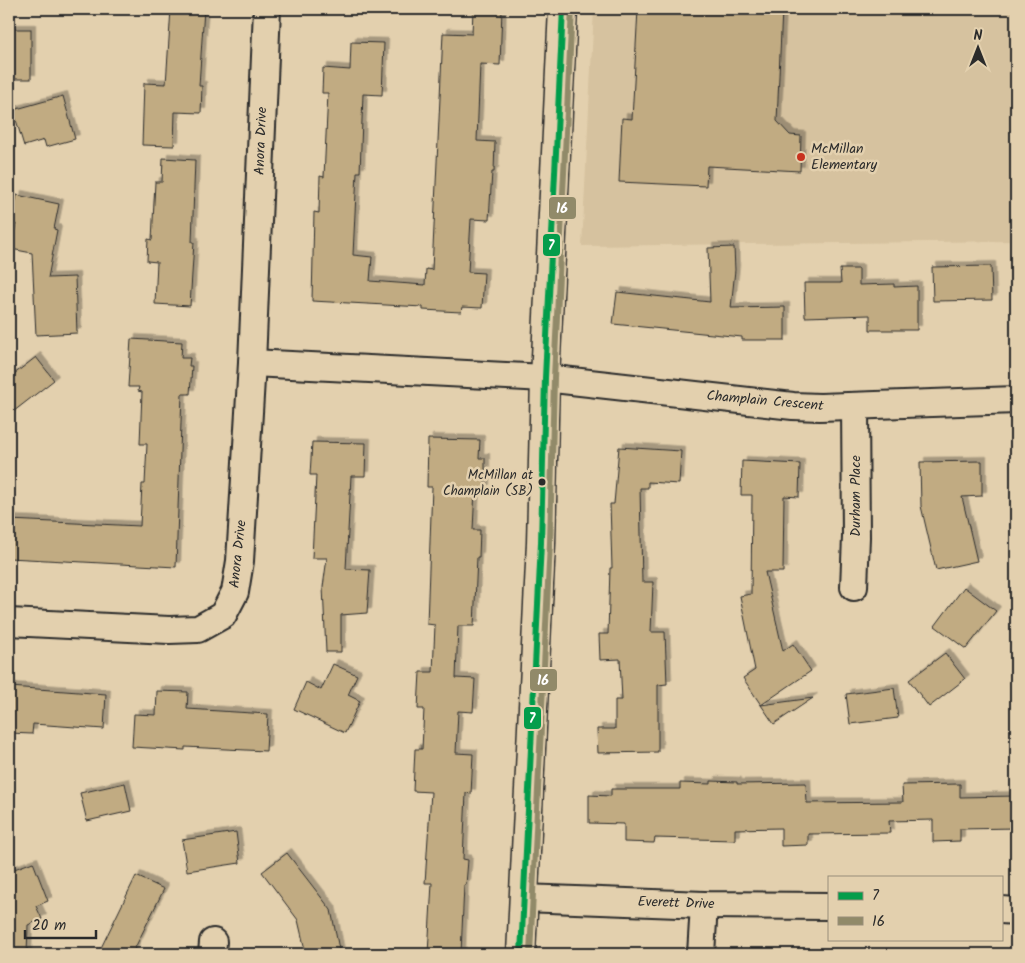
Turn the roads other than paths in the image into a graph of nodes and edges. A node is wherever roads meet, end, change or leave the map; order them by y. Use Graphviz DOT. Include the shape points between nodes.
graph roads {
  1 [pos="266,9"];
  2 [pos="563,9"];
  3 [pos="252,363"];
  4 [pos="545,378"];
  5 [pos="1016,400"];
  6 [pos="855,406"];
  7 [pos="854,587"];
  8 [pos="9,622"];
  9 [pos="524,898"];
  10 [pos="704,905"];
  11 [pos="828,906"];
  12 [pos="1002,910"];
  13 [pos="1016,911"];
  14 [pos="521,954"];
  15 [pos="701,954"];
  1 -- 3 [label="street, Anora Drive"];
  2 -- 4 [label="street"];
  3 -- 4 [label="street"];
  3 -- 8 [label="street, Anora Drive" via="240,562 235,592 223,615 198,629 169,630"];
  4 -- 6 [label="street, Champlain Crescent" via="793,406"];
  4 -- 9 [label="street" via="541,543"];
  5 -- 6 [label="street, Champlain Crescent"];
  6 -- 7 [label="street, Durham Place"];
  9 -- 10 [label="street, Everett Drive"];
  9 -- 14 [label="street"];
  10 -- 11 [label="street, Everett Drive"];
  10 -- 15 [label="street"];
  12 -- 13 [label="street"];
}
